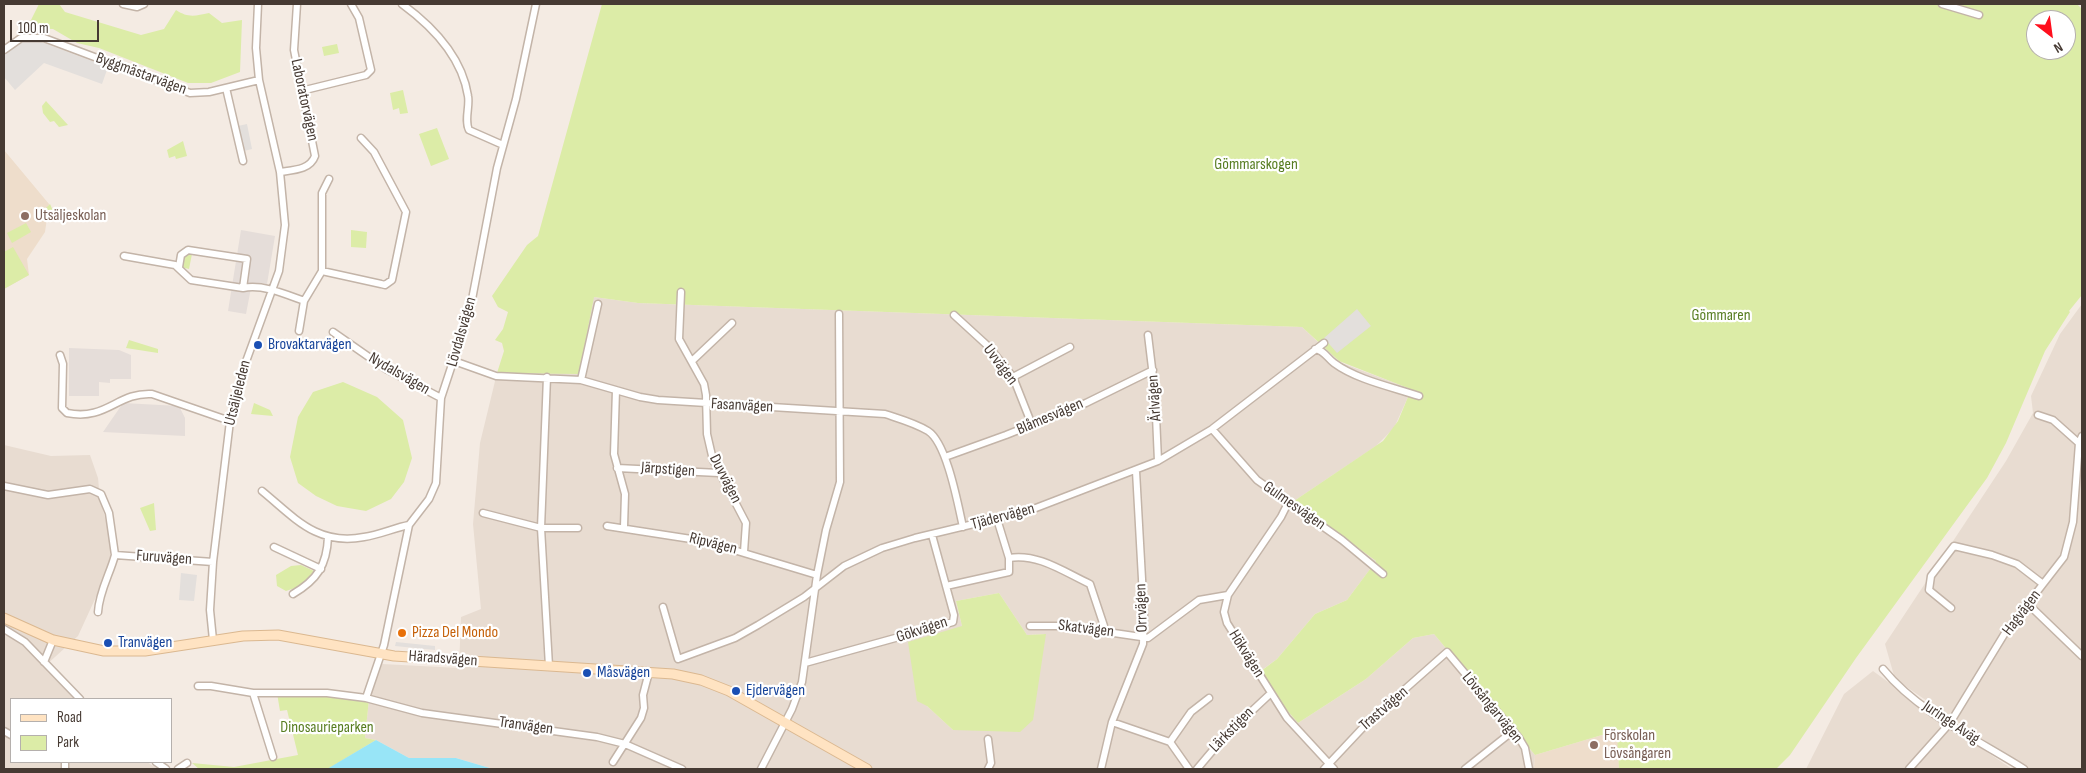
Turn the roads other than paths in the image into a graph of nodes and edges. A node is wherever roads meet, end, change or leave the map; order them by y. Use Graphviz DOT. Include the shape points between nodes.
graph roads {
  1 [pos="123,4"];
  2 [pos="144,4"];
  3 [pos="258,4"];
  4 [pos="297,4"];
  5 [pos="351,4"];
  6 [pos="402,4"];
  7 [pos="536,4"];
  8 [pos="1942,4"];
  9 [pos="1979,15"];
  10 [pos="4,50"];
  11 [pos="259,80"];
  12 [pos="226,88"];
  13 [pos="301,91"];
  14 [pos="361,138"];
  15 [pos="503,145"];
  16 [pos="243,161"];
  17 [pos="280,172"];
  18 [pos="329,179"];
  19 [pos="124,256"];
  20 [pos="179,267"];
  21 [pos="322,271"];
  22 [pos="243,288"];
  23 [pos="274,290"];
  24 [pos="681,292"];
  25 [pos="304,301"];
  26 [pos="598,304"];
  27 [pos="838,314"];
  28 [pos="954,315"];
  29 [pos="732,323"];
  30 [pos="299,331"];
  31 [pos="333,332"];
  32 [pos="1148,335"];
  33 [pos="1324,343"];
  34 [pos="1070,347"];
  35 [pos="1315,349"];
  36 [pos="60,355"];
  37 [pos="454,361"];
  38 [pos="692,361"];
  39 [pos="1153,370"];
  40 [pos="1013,377"];
  41 [pos="547,378"];
  42 [pos="582,380"];
  43 [pos="616,390"];
  44 [pos="1419,396"];
  45 [pos="441,398"];
  46 [pos="707,404"];
  47 [pos="840,410"];
  48 [pos="2038,415"];
  49 [pos="230,421"];
  50 [pos="1032,425"];
  51 [pos="1212,429"];
  52 [pos="2082,436"];
  53 [pos="2081,445"];
  54 [pos="945,457"];
  55 [pos="1158,461"];
  56 [pos="617,468"];
  57 [pos="1136,471"];
  58 [pos="718,473"];
  59 [pos="4,486"];
  60 [pos="262,491"];
  61 [pos="1288,502"];
  62 [pos="482,514"];
  63 [pos="997,520"];
  64 [pos="409,525"];
  65 [pos="607,526"];
  66 [pos="624,527"];
  67 [pos="541,528"];
  68 [pos="578,528"];
  69 [pos="963,528"];
  70 [pos="932,535"];
  71 [pos="328,537"];
  72 [pos="274,547"];
  73 [pos="744,552"];
  74 [pos="116,555"];
  75 [pos="1009,558"];
  76 [pos="213,562"];
  77 [pos="321,569"];
  78 [pos="1383,574"];
  79 [pos="817,575"];
  80 [pos="2044,584"];
  81 [pos="946,586"];
  82 [pos="815,589"];
  83 [pos="293,594"];
  84 [pos="1228,595"];
  85 [pos="2028,604"];
  86 [pos="663,607"];
  87 [pos="1951,608"];
  88 [pos="98,612"];
  89 [pos="4,618"];
  90 [pos="1030,626"];
  91 [pos="4,629"];
  92 [pos="1106,632"];
  93 [pos="1143,636"];
  94 [pos="53,640"];
  95 [pos="213,640"];
  96 [pos="1447,652"];
  97 [pos="380,654"];
  98 [pos="2082,656"];
  99 [pos="44,662"];
  100 [pos="805,663"];
  101 [pos="549,666"];
  102 [pos="1883,669"];
  103 [pos="649,672"];
  104 [pos="198,686"];
  105 [pos="253,693"];
  106 [pos="1270,694"];
  107 [pos="79,698"];
  108 [pos="366,698"];
  109 [pos="1209,698"];
  110 [pos="784,722"];
  111 [pos="1112,722"];
  112 [pos="1950,722"];
  113 [pos="1513,731"];
  114 [pos="988,739"];
  115 [pos="1170,742"];
  116 [pos="625,744"];
  117 [pos="272,758"];
  118 [pos="187,762"];
  119 [pos="613,762"];
  120 [pos="1325,767"];
  121 [pos="178,769"];
  122 [pos="682,769"];
  123 [pos="760,769"];
  124 [pos="867,769"];
  125 [pos="988,769"];
  126 [pos="1102,769"];
  127 [pos="1189,769"];
  128 [pos="1197,769"];
  129 [pos="1334,769"];
  130 [pos="1465,769"];
  131 [pos="1529,769"];
  132 [pos="1909,769"];
  133 [pos="2024,769"];
  1 -- 2 [label="street" via="137,7"];
  3 -- 11 [label="street, Utsäljeleden" via="256,48"];
  4 -- 13 [label="street, Laboratorvägen" via="294,50"];
  5 -- 13 [label="street" via="359,18 371,70 366,75"];
  6 -- 15 [label="street" via="438,36 453,58 467,90 469,130"];
  7 -- 15 [label="street, Lövdalsvägen"];
  8 -- 9 [label="street"];
  10 -- 12 [label="street, Byggmästarvägen" via="21,38 44,38 190,93"];
  11 -- 12 [label="street, Byggmästarvägen"];
  11 -- 17 [label="street, Utsäljeleden"];
  12 -- 16 [label="street"];
  13 -- 17 [label="street, Laboratorvägen" via="315,156 313,162 305,167"];
  14 -- 21 [label="street" via="374,152 406,212 392,280 386,285"];
  15 -- 37 [label="street, Lövdalsvägen" via="470,310"];
  17 -- 23 [label="street, Utsäljeleden" via="285,225"];
  18 -- 21 [label="street" via="322,194"];
  19 -- 20 [label="street"];
  20 -- 22 [label="street" via="191,280"];
  20 -- 22 [label="street" via="181,255 188,250 247,259"];
  21 -- 25 [label="street"];
  22 -- 23 [label="street"];
  23 -- 25 [label="street"];
  23 -- 49 [label="street, Utsäljeleden" via="244,367"];
  24 -- 38 [label="street, Duvvägen" via="679,339"];
  25 -- 30 [label="street"];
  26 -- 42 [label="street"];
  27 -- 47 [label="street"];
  28 -- 40 [label="street, Uvvägen" via="989,347"];
  29 -- 38 [label="street"];
  31 -- 45 [label="street, Nydalsvägen" via="386,369"];
  32 -- 39 [label="street, Ärlvägen"];
  33 -- 35 [label="street, Tjädervägen"];
  34 -- 40 [label="street"];
  35 -- 44 [label="street" via="1355,374"];
  35 -- 51 [label="street, Tjädervägen"];
  36 -- 49 [label="street" via="63,364 62,408 67,413 99,413 128,396 143,393"];
  37 -- 41 [label="street, Fasanvägen" via="496,376"];
  37 -- 45 [label="street, Lövdalsvägen"];
  38 -- 46 [label="street, Duvvägen" via="704,384"];
  39 -- 50 [label="street, Blåmesvägen"];
  39 -- 55 [label="street, Ärlvägen"];
  40 -- 50 [label="street, Uvvägen"];
  41 -- 42 [label="street, Fasanvägen"];
  41 -- 67 [label="street"];
  42 -- 43 [label="street, Fasanvägen"];
  43 -- 46 [label="street, Fasanvägen" via="658,400"];
  43 -- 56 [label="street" via="614,454"];
  45 -- 64 [label="street, Lövdalsvägen" via="436,483"];
  46 -- 47 [label="street, Fasanvägen"];
  46 -- 58 [label="street, Duvvägen" via="707,434"];
  47 -- 54 [label="street, Fasanvägen" via="885,414 909,422 934,436"];
  47 -- 79 [label="street" via="840,482"];
  48 -- 53 [label="street" via="2053,420"];
  49 -- 76 [label="street, Utsäljeleden"];
  50 -- 54 [label="street, Blåmesvägen"];
  51 -- 55 [label="street, Tjädervägen"];
  51 -- 61 [label="street, Gulmesvägen" via="1257,480"];
  52 -- 53 [label="street, Hagvägen"];
  53 -- 80 [label="street, Hagvägen" via="2069,538 2059,566"];
  54 -- 69 [label="street, Fasanvägen"];
  55 -- 57 [label="street, Tjädervägen"];
  56 -- 58 [label="street, Järpstigen"];
  56 -- 66 [label="street" via="625,494"];
  57 -- 63 [label="street, Tjädervägen"];
  57 -- 93 [label="street, Orrvägen"];
  58 -- 73 [label="street, Duvvägen" via="746,523"];
  59 -- 74 [label="street, Furuvägen" via="48,495 90,489 101,494 109,513"];
  60 -- 71 [label="street" via="308,530"];
  61 -- 78 [label="street, Gulmesvägen"];
  61 -- 84 [label="street" via="1278,523"];
  62 -- 67 [label="street"];
  63 -- 69 [label="street, Tjädervägen"];
  63 -- 75 [label="street"];
  64 -- 71 [label="street" via="365,537"];
  64 -- 97 [label="street, Lövdalsvägen"];
  65 -- 66 [label="street, Ripvägen"];
  66 -- 73 [label="street, Ripvägen" via="704,541"];
  67 -- 68 [label="street"];
  67 -- 101 [label="street"];
  69 -- 70 [label="street, Tjädervägen"];
  70 -- 81 [label="street, Gökvägen"];
  70 -- 82 [label="street, Tjädervägen" via="893,544 864,556 825,579"];
  71 -- 77 [label="street" via="328,553"];
  72 -- 77 [label="street"];
  73 -- 79 [label="street, Ripvägen"];
  74 -- 76 [label="street, Furuvägen"];
  74 -- 88 [label="street, Furuvägen" via="99,598"];
  75 -- 81 [label="street" via="1009,572 1005,575"];
  75 -- 92 [label="street" via="1039,560 1090,584"];
  76 -- 95 [label="street, Utsäljeleden" via="210,610"];
  77 -- 83 [label="street"];
  79 -- 82 [label="street"];
  80 -- 85 [label="street, Hagvägen"];
  80 -- 87 [label="street" via="2017,564 1954,546 1931,576 1929,590"];
  81 -- 100 [label="street, Gökvägen" via="954,619 949,624"];
  82 -- 86 [label="street, Tjädervägen" via="735,638 678,660"];
  82 -- 100 [label="street"];
  84 -- 93 [label="street" via="1199,600 1152,636"];
  84 -- 106 [label="street, Hökvägen" via="1224,612 1227,623"];
  85 -- 98 [label="street"];
  85 -- 112 [label="street, Hagvägen" via="2005,633"];
  89 -- 94 [label="street, Häradsvägen"];
  90 -- 92 [label="street, Skatvägen" via="1046,624"];
  91 -- 99 [label="street" via="25,642"];
  92 -- 93 [label="street, Skatvägen"];
  93 -- 111 [label="street, Orrvägen" via="1143,644"];
  94 -- 95 [label="street, Häradsvägen" via="104,651 131,651"];
  94 -- 99 [label="street"];
  95 -- 97 [label="street, Häradsvägen" via="278,635"];
  96 -- 113 [label="street, Lövsångarvägen"];
  96 -- 120 [label="street, Trastvägen" via="1370,720"];
  97 -- 101 [label="street, Häradsvägen"];
  97 -- 108 [label="street"];
  99 -- 107 [label="street"];
  100 -- 110 [label="street" via="800,688"];
  101 -- 103 [label="street, Häradsvägen"];
  102 -- 112 [label="street, Juringe Åväg" via="1894,682"];
  103 -- 110 [label="street, Häradsvägen" via="712,684"];
  103 -- 116 [label="street" via="641,718"];
  104 -- 105 [label="street, Tranvägen"];
  105 -- 108 [label="street, Tranvägen" via="327,693"];
  105 -- 117 [label="street"];
  106 -- 120 [label="street, Hökvägen"];
  106 -- 128 [label="street, Lärkstigen" via="1224,737"];
  108 -- 116 [label="street, Tranvägen" via="422,712 597,737"];
  109 -- 115 [label="street" via="1192,712"];
  110 -- 123 [label="street"];
  110 -- 124 [label="street, Häradsvägen"];
  111 -- 115 [label="street"];
  111 -- 126 [label="street, Orrvägen"];
  112 -- 132 [label="street, Hagvägen"];
  112 -- 133 [label="street, Juringe Åväg" via="1954,728"];
  113 -- 130 [label="street"];
  113 -- 131 [label="street, Lövsångarvägen" via="1525,748"];
  114 -- 125 [label="street" via="991,762"];
  115 -- 127 [label="street"];
  116 -- 119 [label="street"];
  116 -- 122 [label="street, Tranvägen"];
  118 -- 121 [label="street"];
  120 -- 129 [label="street, Hökvägen"];
}
